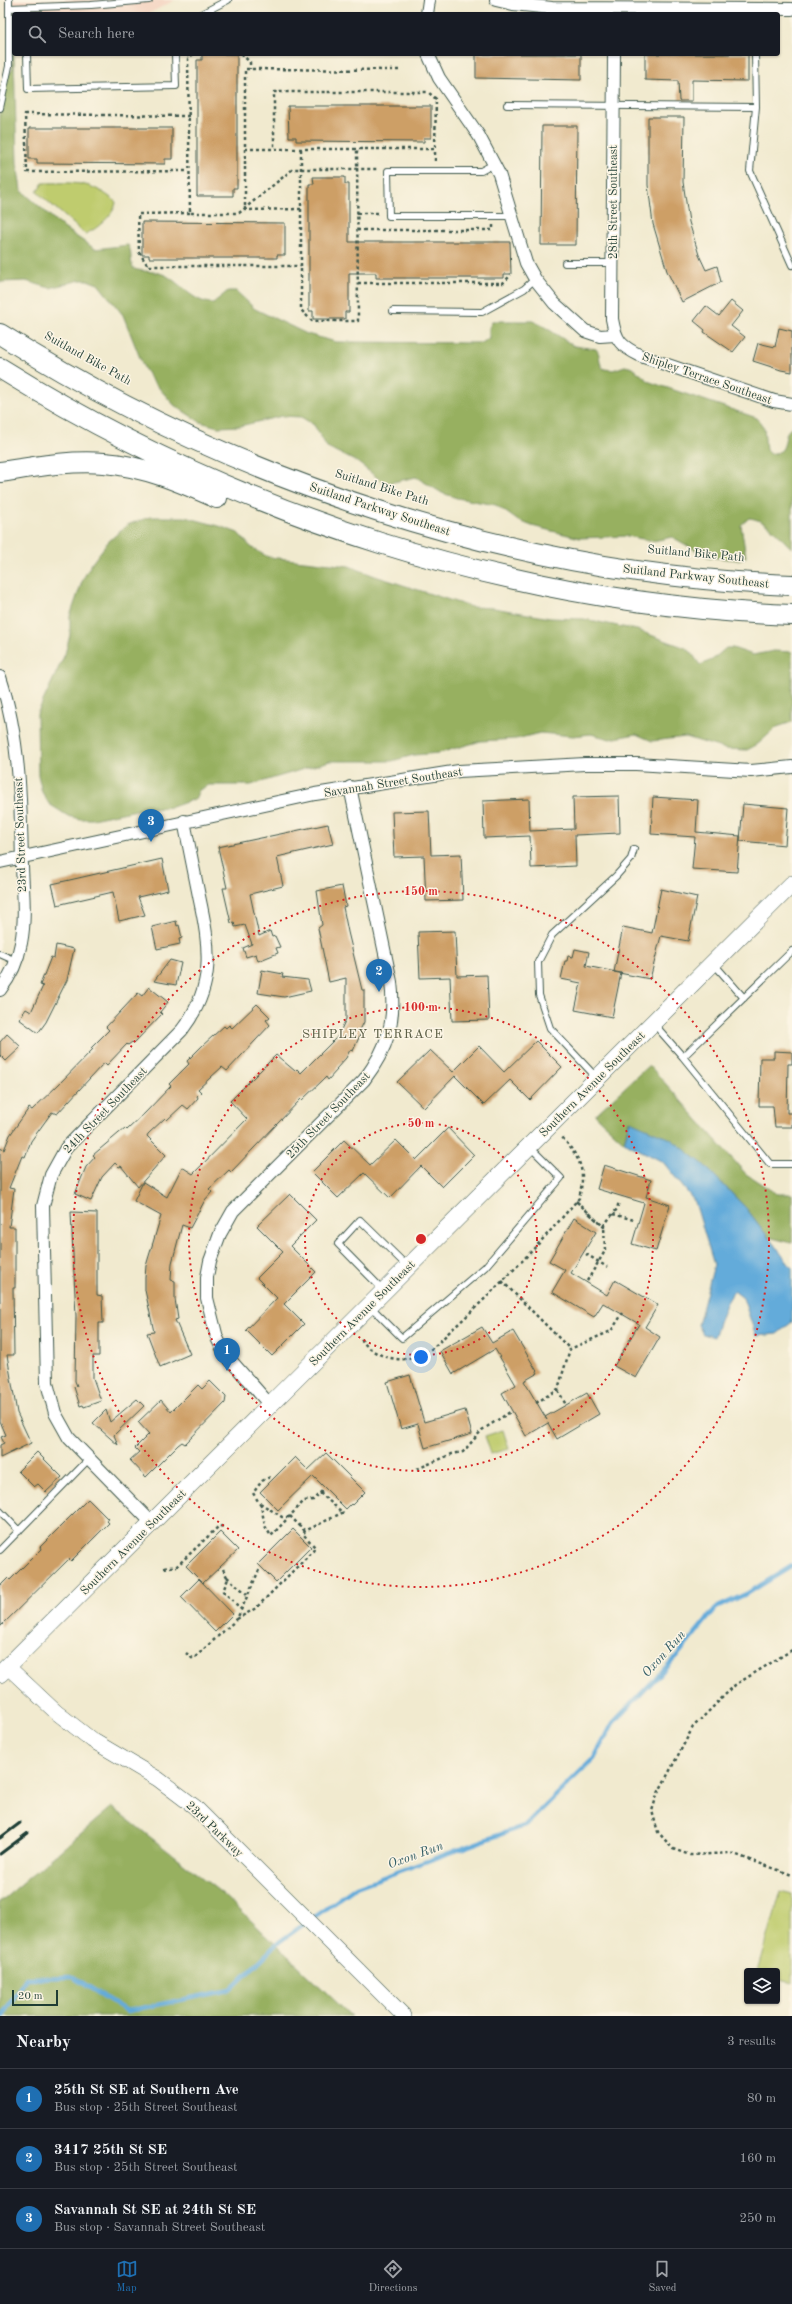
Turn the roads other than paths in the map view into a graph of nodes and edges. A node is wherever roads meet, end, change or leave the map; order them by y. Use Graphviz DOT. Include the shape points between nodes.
graph roads {
  1 [pos="8,0"];
  2 [pos="149,0"];
  3 [pos="228,0"];
  4 [pos="430,0"];
  5 [pos="496,0"];
  6 [pos="615,7"];
  7 [pos="9,8"];
  8 [pos="792,10"];
  9 [pos="205,12"];
  10 [pos="427,12"];
  11 [pos="755,12"];
  12 [pos="27,56"];
  13 [pos="175,56"];
  14 [pos="429,56"];
  15 [pos="614,56"];
  16 [pos="755,56"];
  17 [pos="507,104"];
  18 [pos="613,106"];
  19 [pos="756,107"];
  20 [pos="0,108"];
  21 [pos="494,164"];
  22 [pos="512,216"];
  23 [pos="565,263"];
  24 [pos="613,263"];
  25 [pos="792,265"];
  26 [pos="535,279"];
  27 [pos="393,311"];
  28 [pos="0,334"];
  29 [pos="615,335"];
  30 [pos="623,347"];
  31 [pos="0,368"];
  32 [pos="792,404"];
  33 [pos="0,472"];
  34 [pos="417,555"];
  35 [pos="792,585"];
  36 [pos="792,615"];
  37 [pos="0,676"];
  38 [pos="792,767"];
  39 [pos="350,787"];
  40 [pos="184,821"];
  41 [pos="634,850"];
  42 [pos="22,857"];
  43 [pos="0,862"];
  44 [pos="792,884"];
  45 [pos="792,951"];
  46 [pos="0,954"];
  47 [pos="16,961"];
  48 [pos="713,963"];
  49 [pos="0,990"];
  50 [pos="744,998"];
  51 [pos="653,1023"];
  52 [pos="683,1057"];
  53 [pos="598,1078"];
  54 [pos="530,1146"];
  55 [pos="792,1164"];
  56 [pos="408,1267"];
  57 [pos="384,1291"];
  58 [pos="370,1305"];
  59 [pos="270,1405"];
  60 [pos="89,1459"];
  61 [pos="0,1511"];
  62 [pos="152,1522"];
  63 [pos="19,1530"];
  64 [pos="0,1550"];
  65 [pos="2,1666"];
  66 [pos="404,2016"];
  1 -- 7 [label="lane"];
  2 -- 7 [label="lane"];
  3 -- 9 [label="lane"];
  4 -- 10 [label="street"];
  5 -- 6 [label="street" via="552,8"];
  6 -- 11 [label="street"];
  7 -- 20 [label="lane" via="9,66"];
  8 -- 11 [label="street"];
  12 -- 13 [label="lane" via="28,88 176,86"];
  14 -- 21 [label="street" via="439,78 479,136"];
  15 -- 18 [label="street, 28th Street Southeast"];
  16 -- 19 [label="lane"];
  17 -- 18 [label="lane"];
  18 -- 19 [label="lane"];
  18 -- 24 [label="street, 28th Street Southeast"];
  19 -- 25 [label="lane" via="750,170"];
  21 -- 22 [label="street"];
  21 -- 22 [label="lane" via="481,171 388,171 389,216"];
  22 -- 26 [label="street" via="526,263"];
  23 -- 24 [label="lane"];
  24 -- 29 [label="street, 28th Street Southeast" via="612,319"];
  26 -- 27 [label="lane" via="524,289 482,312"];
  26 -- 29 [label="street" via="554,303 585,331 600,336"];
  28 -- 35 [label="highway, Suitland Parkway Southeast" via="80,382 168,427 290,480 382,512 480,540 579,561 679,576"];
  29 -- 30 [label="street, 28th Street Southeast"];
  30 -- 32 [label="street, Shipley Terrace Southeast" via="662,364 774,401"];
  31 -- 34 [label="highway" via="121,437 223,485 316,522"];
  33 -- 34 [label="highway" via="74,462 136,468 165,476 255,514 309,533"];
  34 -- 36 [label="highway" via="532,583 638,601 725,611"];
  37 -- 42 [label="street, 23rd Street Southeast" via="14,738"];
  38 -- 39 [label="street, Savannah Street Southeast" via="751,771 636,764 563,765 459,771"];
  39 -- 40 [label="street, Savannah Street Southeast"];
  39 -- 59 [label="street, 25th Street Southeast" via="391,982 394,1006 386,1044 364,1080 233,1211 215,1246 207,1276 208,1308 220,1345"];
  40 -- 42 [label="street, Savannah Street Southeast"];
  40 -- 60 [label="street, 24th Street Southeast" via="208,937 208,974 202,997 182,1030 66,1148 51,1175 44,1200 49,1396 60,1424"];
  41 -- 53 [label="lane" via="631,859 616,876 552,935 538,962 539,995 550,1028"];
  42 -- 43 [label="street, Savannah Street Southeast"];
  42 -- 47 [label="street, 23rd Street Southeast" via="23,928"];
  44 -- 48 [label="main road, Southern Avenue Southeast"];
  45 -- 50 [label="lane"];
  46 -- 47 [label="lane"];
  47 -- 49 [label="street, 23rd Street Southeast"];
  48 -- 50 [label="lane"];
  48 -- 51 [label="main road, Southern Avenue Southeast"];
  50 -- 52 [label="lane"];
  51 -- 52 [label="lane"];
  51 -- 53 [label="main road, Southern Avenue Southeast"];
  52 -- 55 [label="lane" via="770,1164"];
  53 -- 54 [label="main road, Southern Avenue Southeast"];
  54 -- 56 [label="main road, Southern Avenue Southeast"];
  54 -- 58 [label="lane" via="561,1178 485,1267 402,1338"];
  56 -- 57 [label="main road, Southern Avenue Southeast"];
  56 -- 57 [label="lane" via="360,1220 338,1244"];
  57 -- 58 [label="main road, Southern Avenue Southeast"];
  58 -- 59 [label="main road, Southern Avenue Southeast"];
  59 -- 62 [label="main road, Southern Avenue Southeast"];
  60 -- 62 [label="street, 24th Street Southeast"];
  60 -- 63 [label="lane"];
  61 -- 63 [label="lane"];
  62 -- 65 [label="main road, Southern Avenue Southeast"];
  63 -- 64 [label="lane"];
  65 -- 66 [label="street, 23rd Parkway" via="92,1740 158,1779 195,1807"];
}
